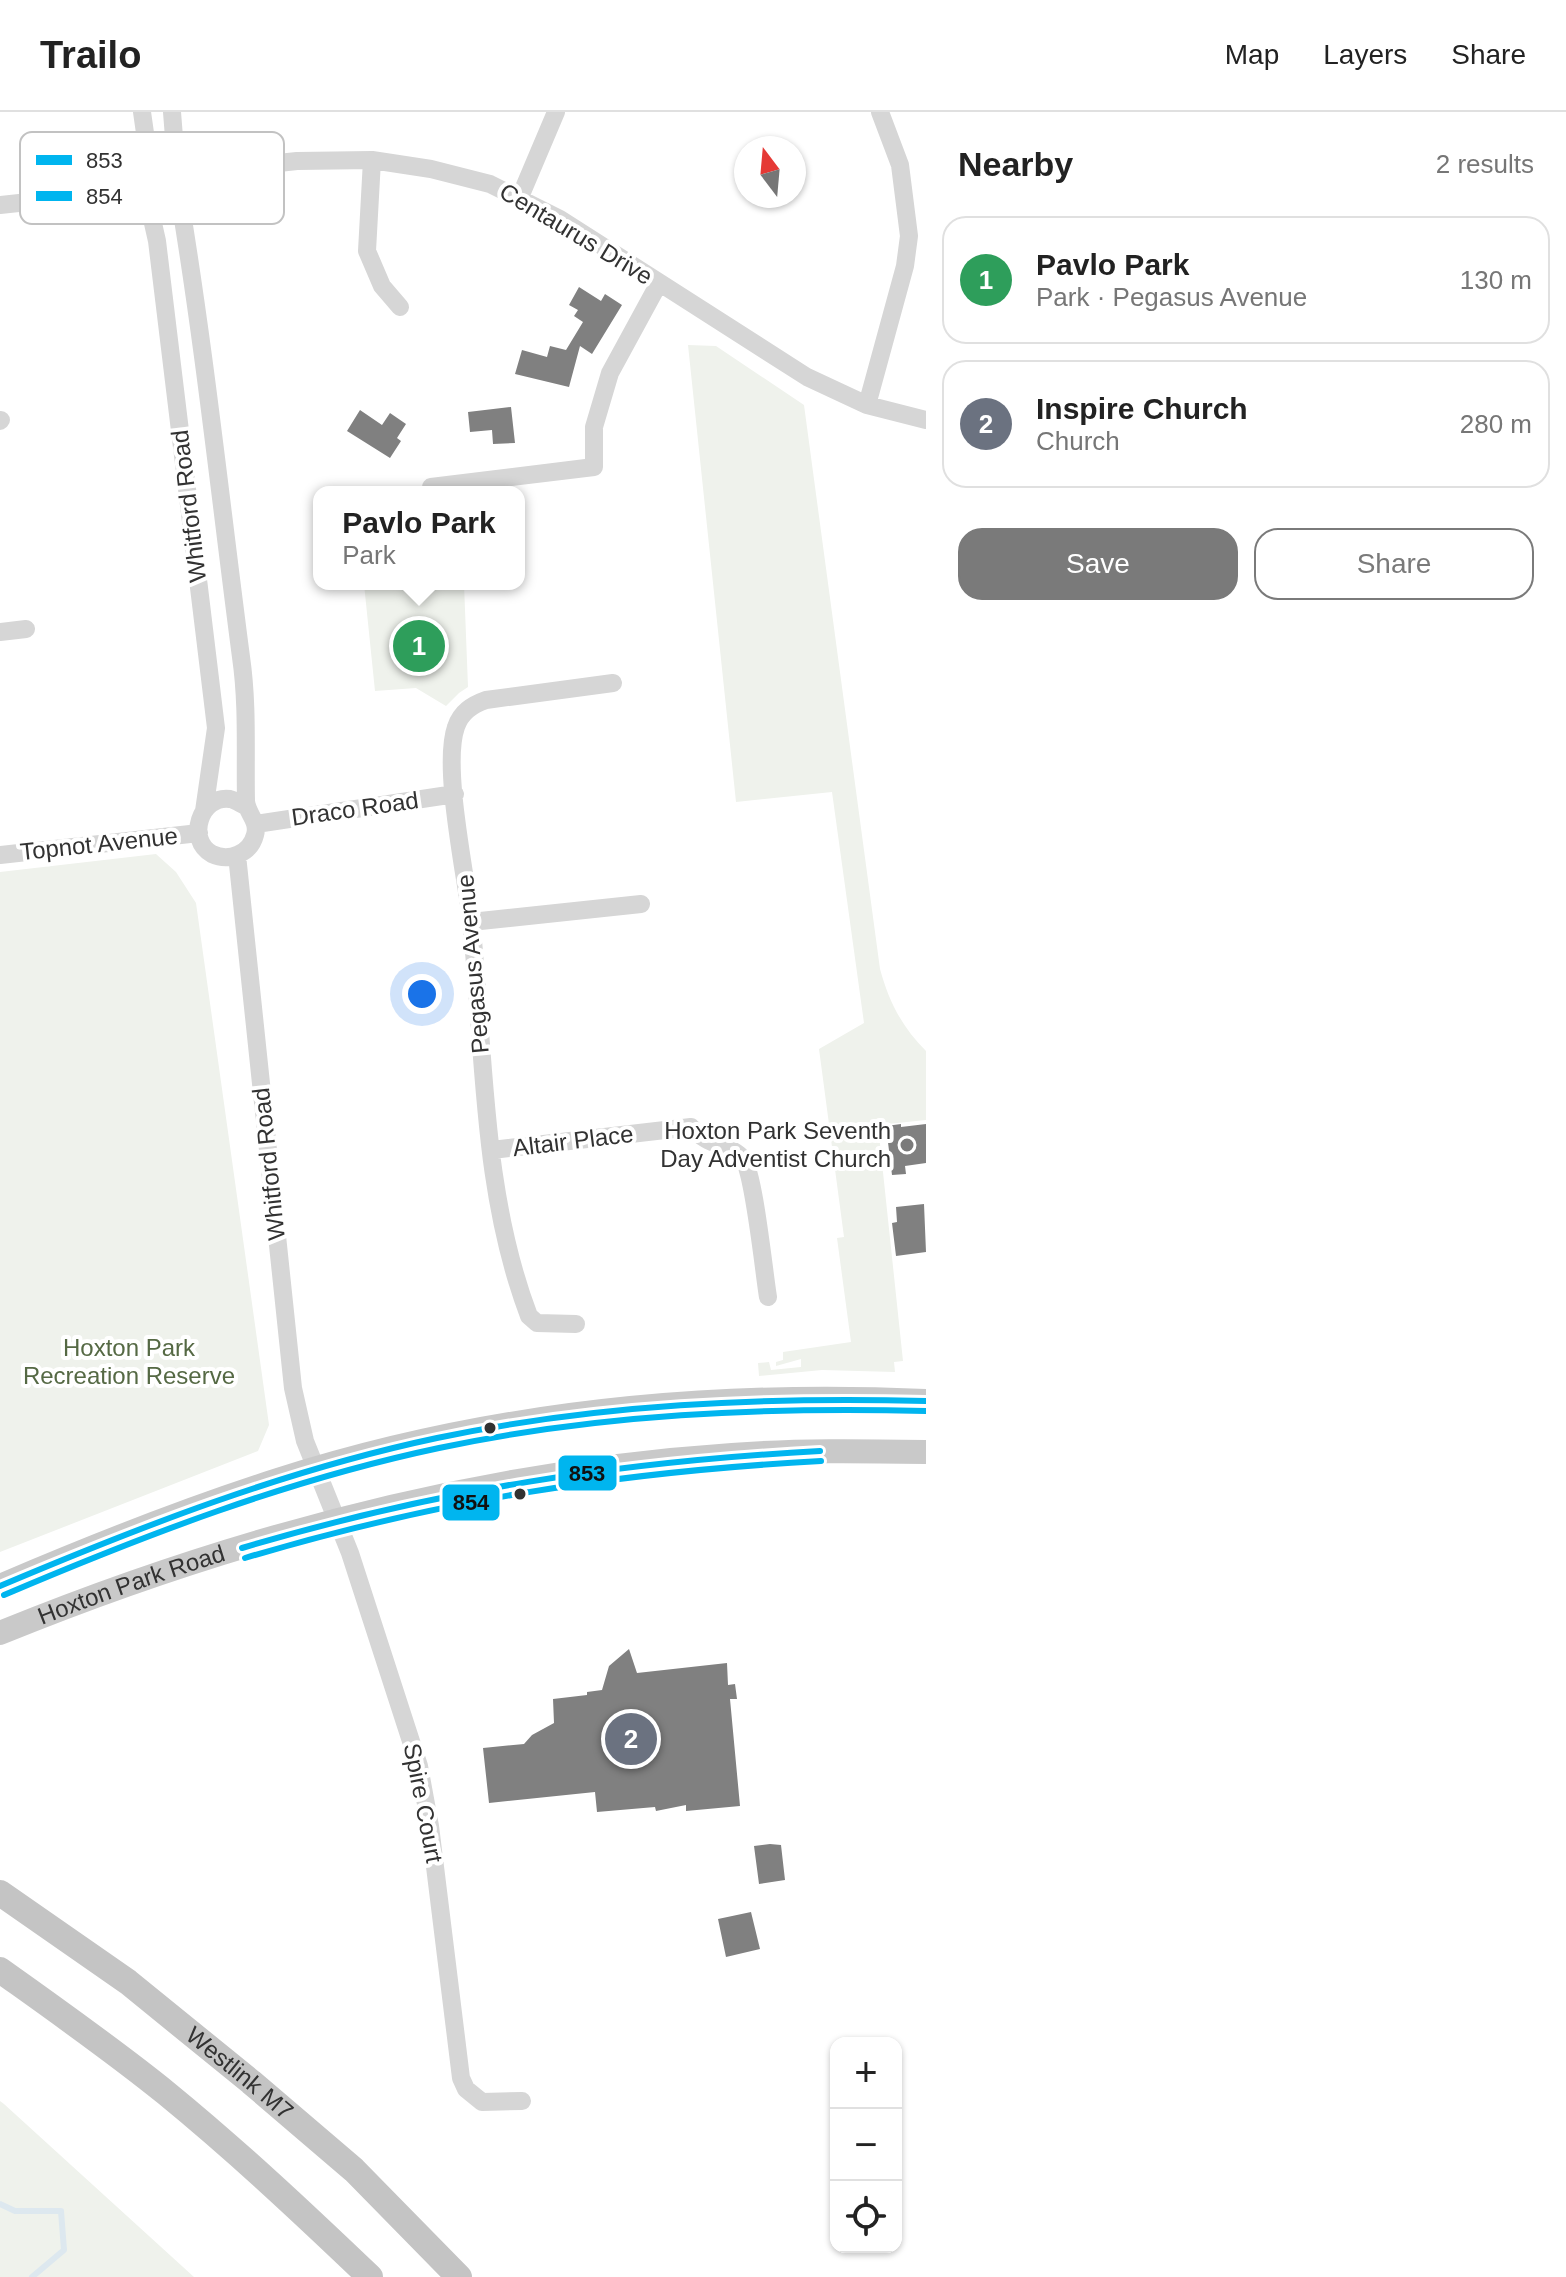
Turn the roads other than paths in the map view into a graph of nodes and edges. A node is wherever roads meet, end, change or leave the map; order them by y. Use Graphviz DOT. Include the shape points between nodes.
graph roads {
  1 [pos="142,112"];
  2 [pos="172,112"];
  3 [pos="556,112"];
  4 [pos="880,112"];
  5 [pos="145,132"];
  6 [pos="174,132"];
  7 [pos="372,160"];
  8 [pos="284,162"];
  9 [pos="520,197"];
  10 [pos="20,204"];
  11 [pos="0,205"];
  12 [pos="152,224"];
  13 [pos="183,224"];
  14 [pos="659,283"];
  15 [pos="400,307"];
  16 [pos="867,405"];
  17 [pos="926,420"];
  18 [pos="439,486"];
  19 [pos="26,629"];
  20 [pos="0,632"];
  21 [pos="613,683"];
  22 [pos="455,794"];
  23 [pos="246,806"];
  24 [pos="204,811"];
  25 [pos="256,824"];
  26 [pos="199,833"];
  27 [pos="0,855"];
  28 [pos="237,855"];
  29 [pos="641,904"];
  30 [pos="471,922"];
  31 [pos="492,1150"];
  32 [pos="768,1297"];
  33 [pos="576,1324"];
  34 [pos="926,1401"];
  35 [pos="926,1452"];
  36 [pos="315,1469"];
  37 [pos="336,1520"];
  38 [pos="0,1586"];
  39 [pos="0,1633"];
  40 [pos="0,1893"];
  41 [pos="0,1970"];
  42 [pos="522,2101"];
  43 [pos="370,2277"];
  44 [pos="459,2277"];
  1 -- 5 [label="street"];
  2 -- 6 [label="street"];
  3 -- 9 [label="street"];
  4 -- 16 [label="street" via="900,165 909,236"];
  7 -- 8 [label="street, Centaurus Drive"];
  7 -- 9 [label="street, Centaurus Drive" via="431,169"];
  7 -- 15 [label="street" via="367,251 382,286"];
  9 -- 14 [label="street, Centaurus Drive"];
  10 -- 11 [label="street"];
  12 -- 24 [label="street, Whitford Road" via="216,728"];
  13 -- 23 [label="street, Whitford Road" via="246,695"];
  14 -- 16 [label="street, Centaurus Drive" via="807,377"];
  14 -- 18 [label="street" via="610,373 594,427 594,467"];
  16 -- 17 [label="street, Centaurus Drive"];
  19 -- 20 [label="street"];
  21 -- 22 [label="street, Pegasus Avenue" via="503,696 473,705 456,727"];
  22 -- 25 [label="street, Draco Road"];
  22 -- 30 [label="street, Pegasus Avenue"];
  23 -- 24 [label="street" via="229,799"];
  23 -- 25 [label="street"];
  24 -- 26 [label="street"];
  25 -- 28 [label="street" via="253,843"];
  26 -- 27 [label="street, Topnot Avenue"];
  26 -- 28 [label="street" via="210,853"];
  28 -- 36 [label="street, Whitford Road" via="293,1388"];
  29 -- 30 [label="street"];
  30 -- 31 [label="street, Pegasus Avenue"];
  31 -- 32 [label="street, Altair Place" via="691,1127 706,1141 743,1159"];
  31 -- 33 [label="street, Pegasus Avenue" via="507,1244 529,1316 537,1323"];
  34 -- 36 [label="main road, Hoxton Park Road" via="803,1397 618,1409 458,1433"];
  35 -- 37 [label="main road, Hoxton Park Road" via="832,1451 664,1461 535,1477"];
  36 -- 37 [label="street, Spire Court"];
  36 -- 38 [label="main road, Hoxton Park Road" via="103,1542"];
  37 -- 39 [label="main road, Hoxton Park Road" via="126,1584"];
  37 -- 42 [label="street, Spire Court" via="419,1766 461,2078 482,2102"];
  40 -- 44 [label="highway, Westlink M7" via="128,1982 251,2082 354,2170"];
  41 -- 43 [label="highway" via="168,2095"];
}
